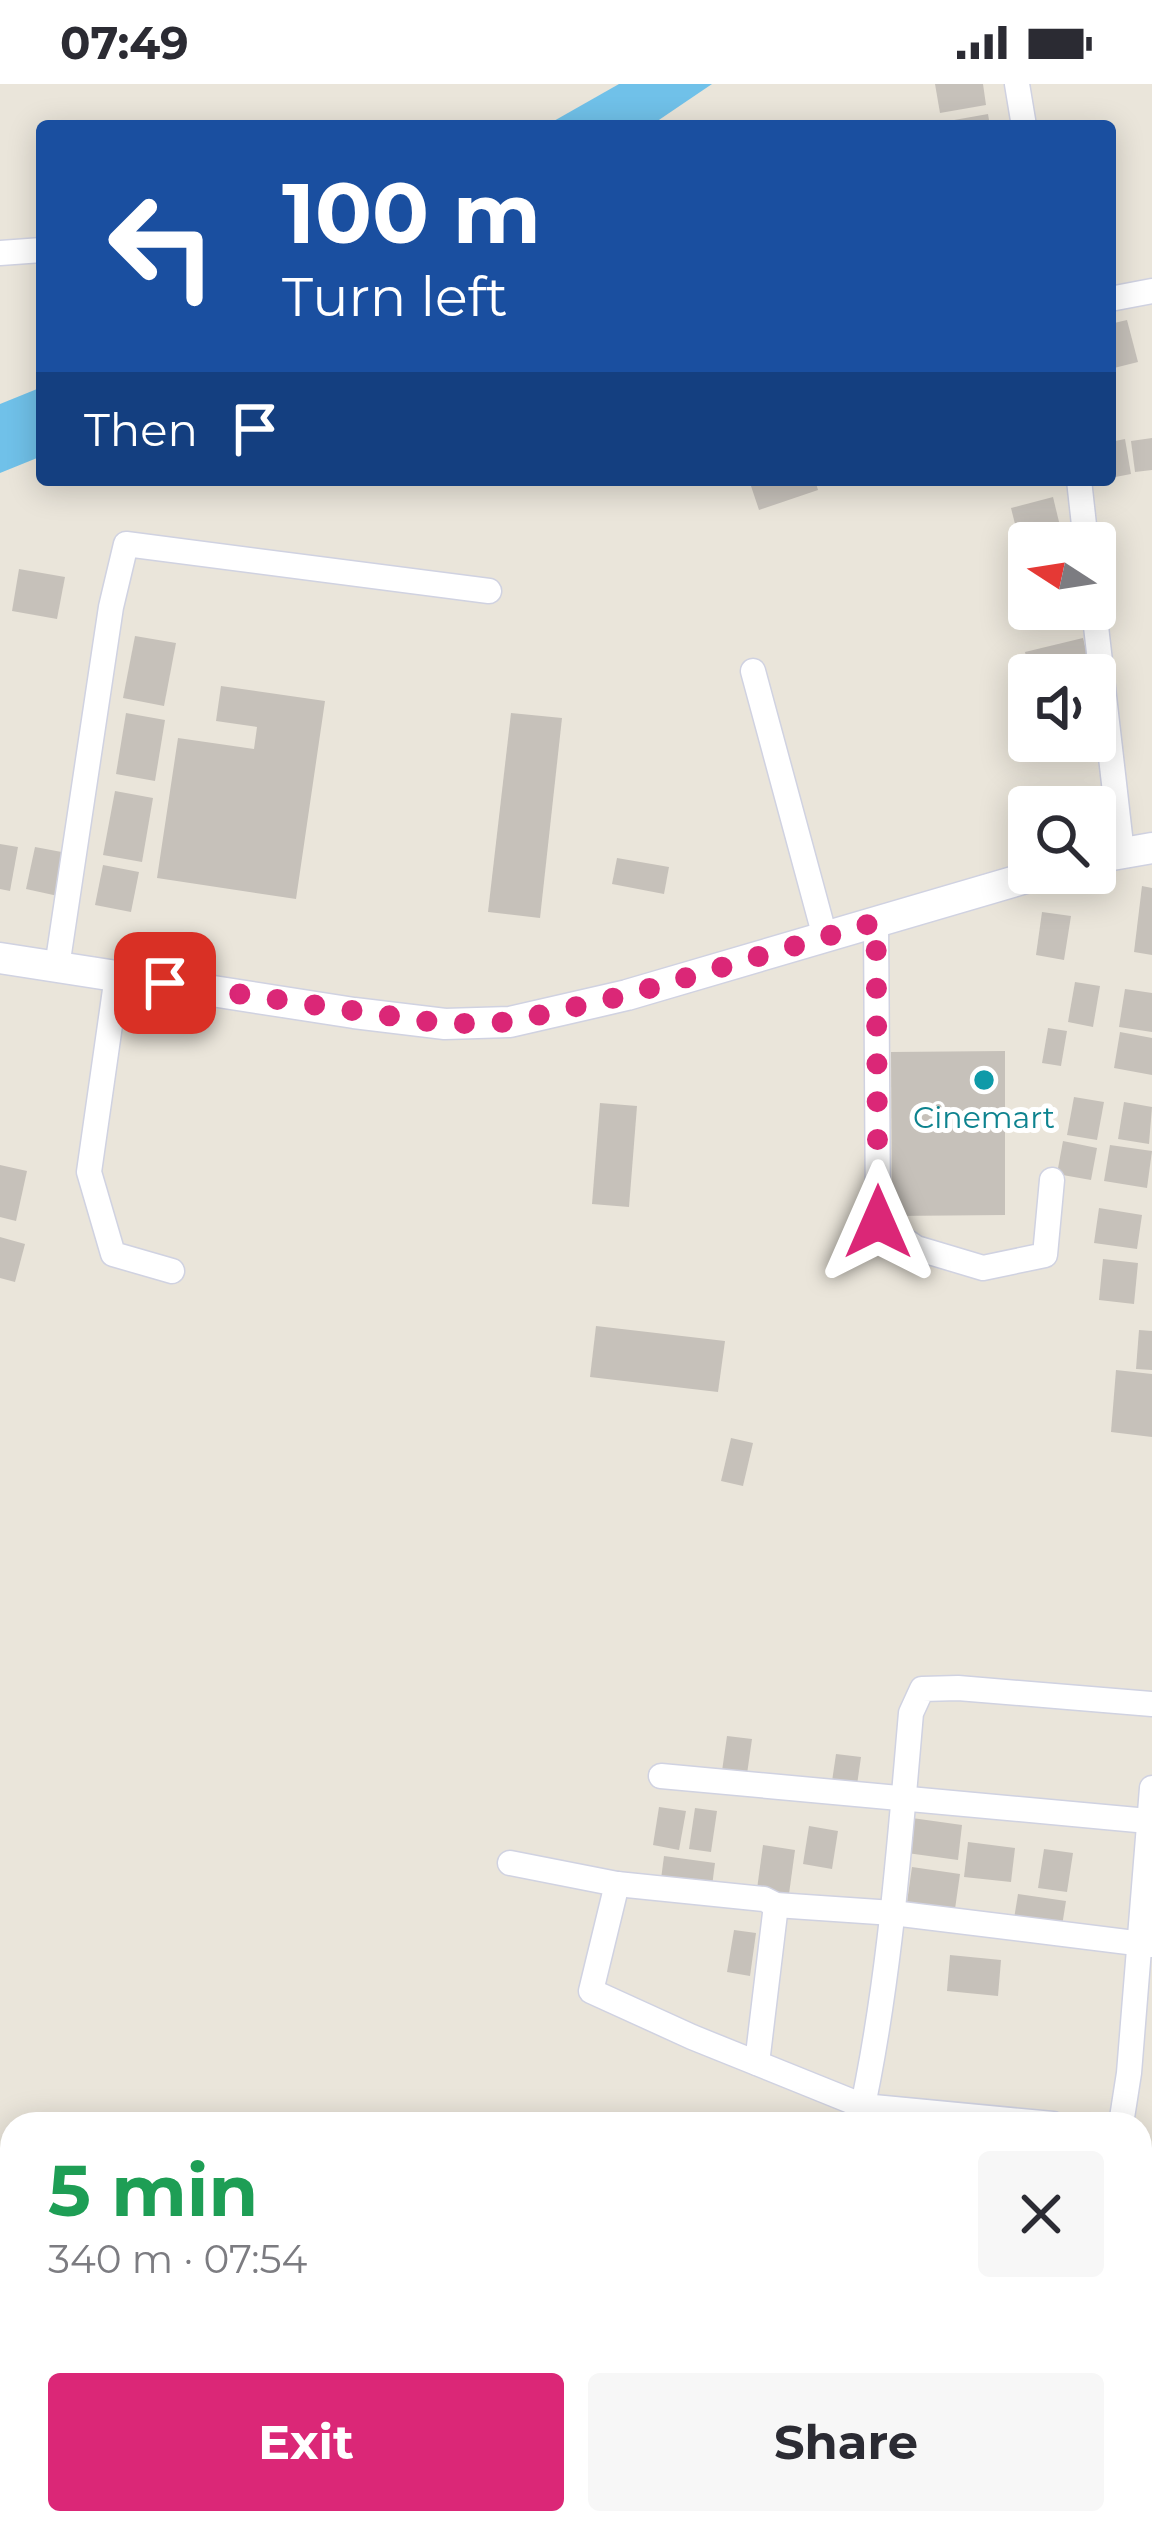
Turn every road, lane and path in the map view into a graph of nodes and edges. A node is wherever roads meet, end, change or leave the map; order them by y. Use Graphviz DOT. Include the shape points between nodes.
graph roads {
  1 [pos="1017,84"];
  2 [pos="1023,120"];
  3 [pos="36,251"];
  4 [pos="0,254"];
  5 [pos="1152,291"];
  6 [pos="1116,298"];
  7 [pos="1079,486"];
  8 [pos="1083,522"];
  9 [pos="489,591"];
  10 [pos="1096,630"];
  11 [pos="753,671"];
  12 [pos="1123,853"];
  13 [pos="1008,883"];
  14 [pos="876,922"];
  15 [pos="825,937"];
  16 [pos="0,958"];
  17 [pos="57,967"];
  18 [pos="117,976"];
  19 [pos="1052,1180"];
  20 [pos="172,1271"];
  21 [pos="1152,1704"];
  22 [pos="661,1776"];
  23 [pos="1152,1788"];
  24 [pos="904,1798"];
  25 [pos="1148,1821"];
  26 [pos="510,1863"];
  27 [pos="617,1884"];
  28 [pos="776,1905"];
  29 [pos="893,1912"];
  30 [pos="1145,1944"];
  31 [pos="757,2063"];
  32 [pos="1141,2073"];
  33 [pos="855,2112"];
  34 [pos="862,2112"];
  35 [pos="1125,2112"];
  1 -- 2 [label="street"];
  3 -- 4 [label="street"];
  5 -- 6 [label="street"];
  7 -- 8 [label="street"];
  9 -- 17 [label="street" via="126,544"];
  10 -- 12 [label="street"];
  11 -- 15 [label="street"];
  13 -- 14 [label="street"];
  14 -- 15 [label="street"];
  14 -- 19 [label="street" via="878,1222 916,1247 982,1268 1046,1255"];
  15 -- 18 [label="street" via="509,1022 445,1024"];
  16 -- 17 [label="street"];
  17 -- 18 [label="street"];
  18 -- 20 [label="street" via="89,1172 113,1254"];
  21 -- 24 [label="street" via="922,1689 911,1713"];
  22 -- 24 [label="street"];
  23 -- 25 [label="street"];
  24 -- 25 [label="street"];
  24 -- 29 [label="street"];
  25 -- 30 [label="street"];
  26 -- 27 [label="street"];
  27 -- 28 [label="street"];
  27 -- 31 [label="street" via="591,1991"];
  28 -- 29 [label="street"];
  28 -- 31 [label="street"];
  29 -- 30 [label="street"];
  29 -- 34 [label="street"];
  30 -- 32 [label="street"];
  31 -- 33 [label="street"];
  32 -- 35 [label="street"];
}
